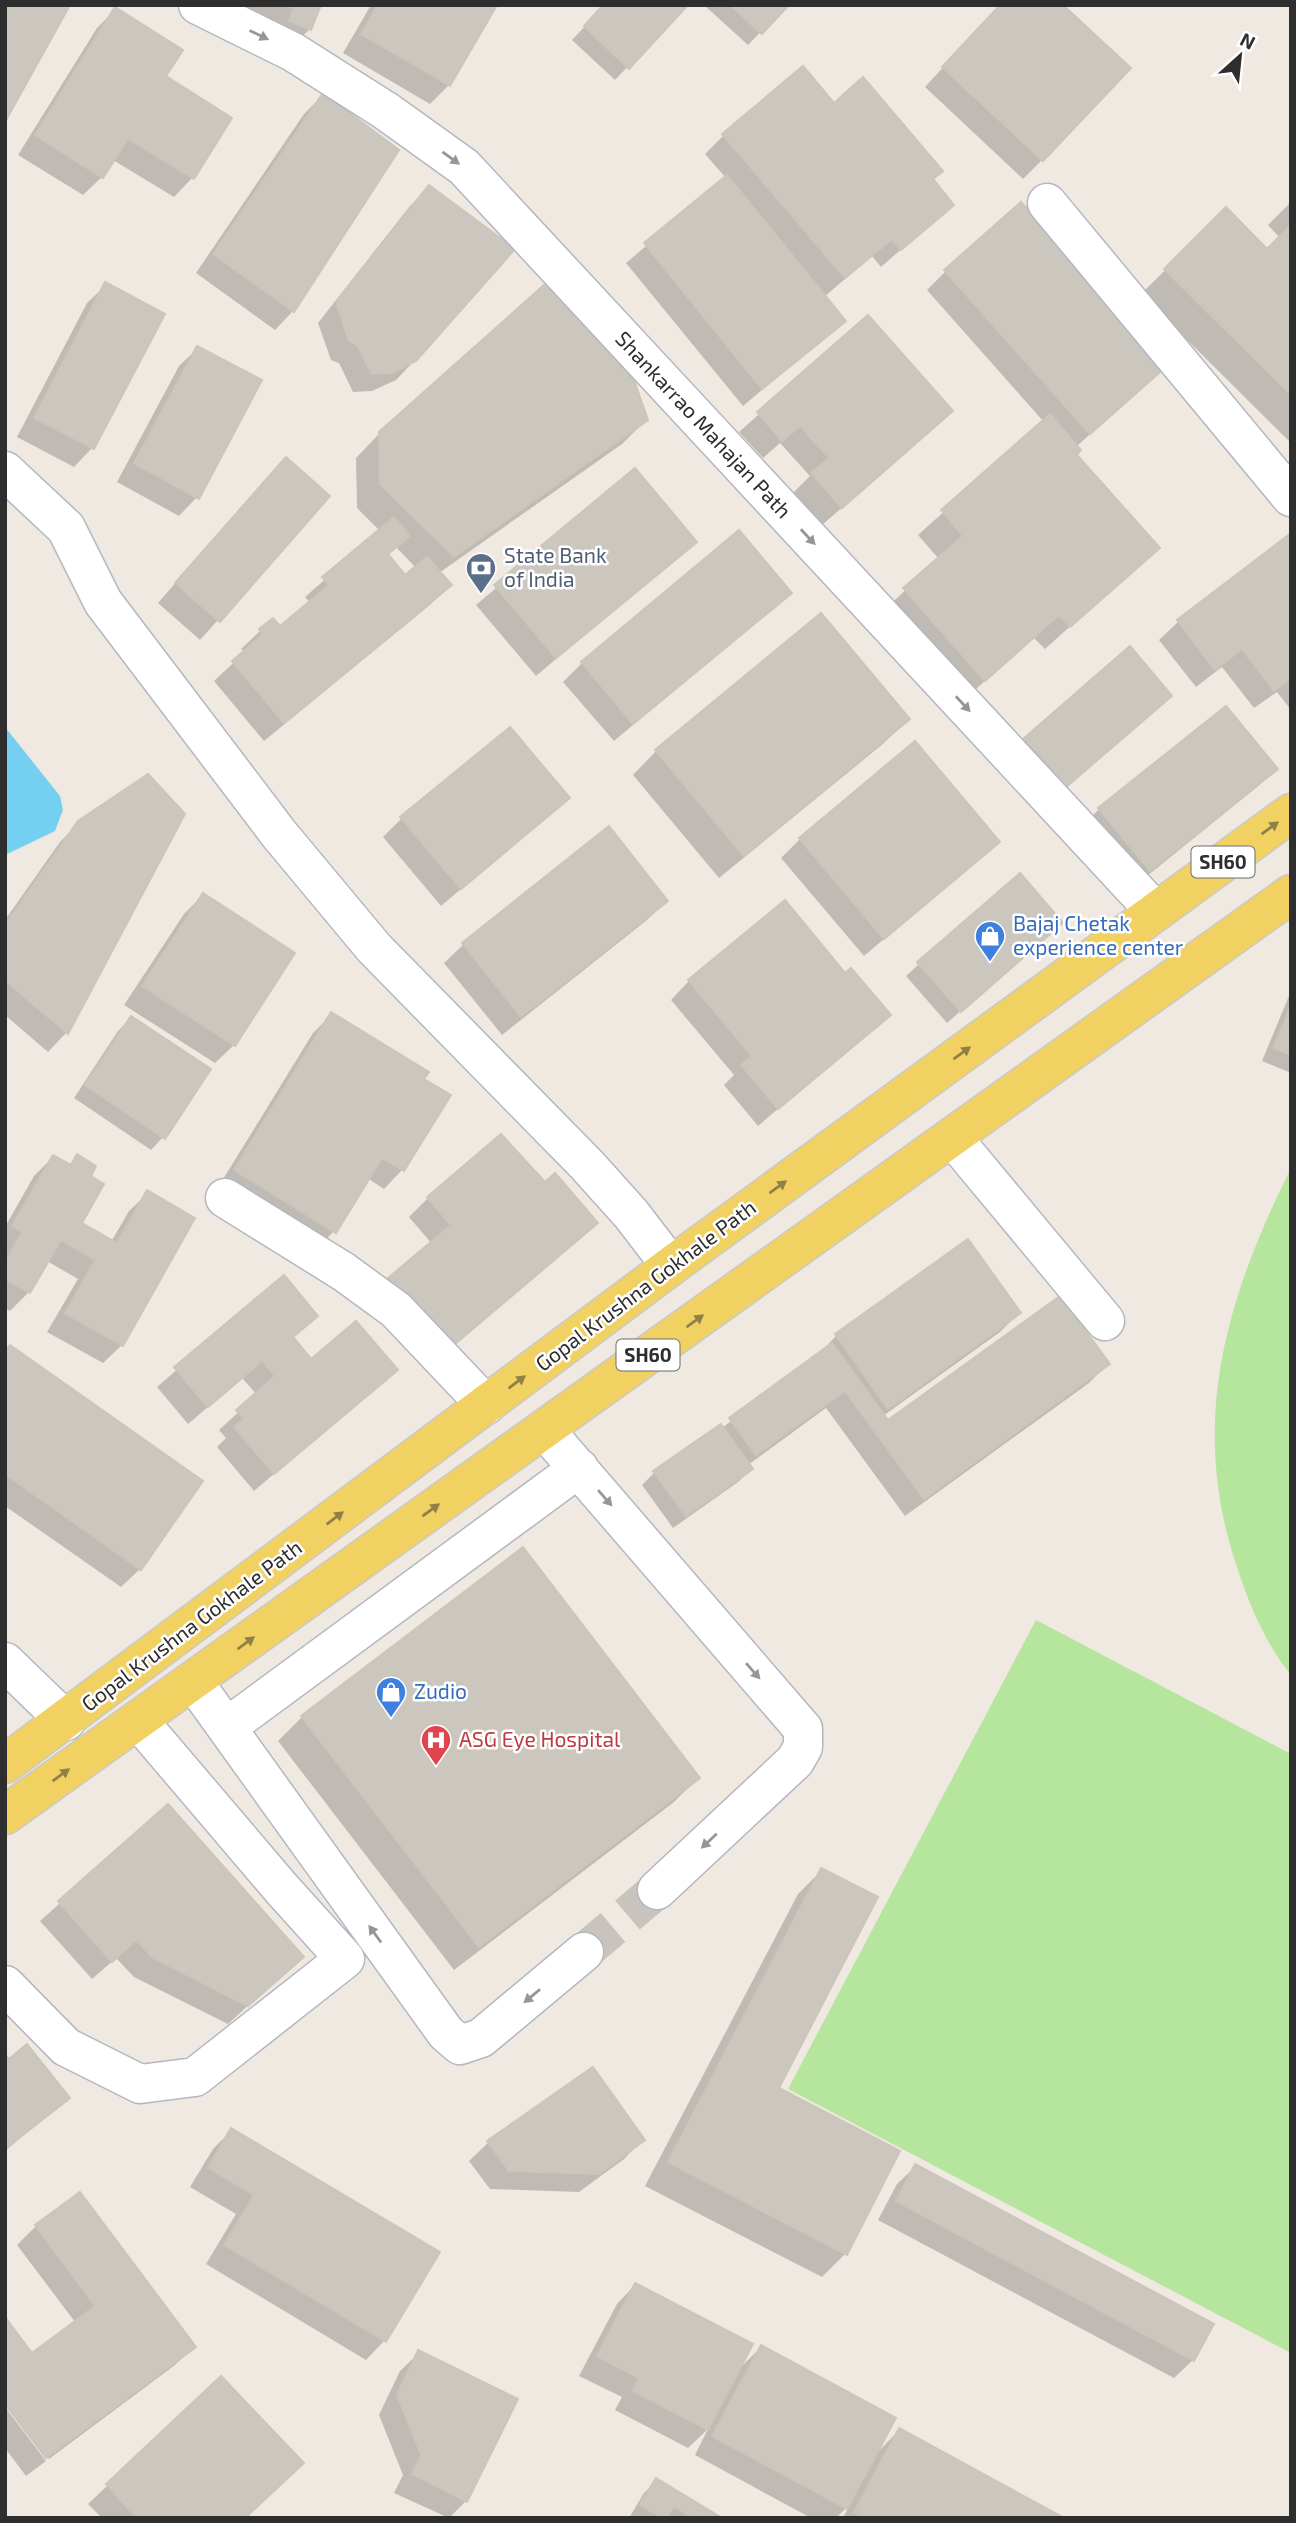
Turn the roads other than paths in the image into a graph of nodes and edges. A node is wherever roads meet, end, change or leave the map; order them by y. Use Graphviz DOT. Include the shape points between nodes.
graph roads {
  1 [pos="198,5"];
  2 [pos="1047,203"];
  3 [pos="5,471"];
  4 [pos="1291,496"];
  5 [pos="1291,813"];
  6 [pos="1291,894"];
  7 [pos="1155,911"];
  8 [pos="952,1137"];
  9 [pos="225,1198"];
  10 [pos="671,1266"];
  11 [pos="1105,1321"];
  12 [pos="486,1405"];
  13 [pos="544,1429"];
  14 [pos="579,1468"];
  15 [pos="5,1662"];
  16 [pos="193,1681"];
  17 [pos="138,1720"];
  18 [pos="66,1721"];
  19 [pos="227,1727"];
  20 [pos="5,1764"];
  21 [pos="5,1815"];
  22 [pos="657,1890"];
  23 [pos="584,1952"];
  24 [pos="5,1985"];
  1 -- 7 [label="street, Shankarrao Mahajan Path, one-way" via="293,52 464,167"];
  2 -- 4 [label="street"];
  3 -- 10 [label="street" via="66,528 103,602 279,834 365,938 587,1166"];
  7 -- 5 [label="main road, Gopal Krushna Gokhale Path / SH60, one-way"];
  6 -- 8 [label="main road, Gopal Krushna Gokhale Path / SH60"];
  10 -- 7 [label="main road, Gopal Krushna Gokhale Path / SH60, one-way"];
  8 -- 11 [label="street"];
  13 -- 8 [label="main road, Gopal Krushna Gokhale Path / SH60, one-way"];
  9 -- 12 [label="street" via="344,1272 396,1311"];
  12 -- 10 [label="main road, Gopal Krushna Gokhale Path / SH60, one-way"];
  18 -- 12 [label="main road, Gopal Krushna Gokhale Path / SH60, one-way"];
  13 -- 14 [label="street"];
  16 -- 13 [label="main road, Gopal Krushna Gokhale Path / SH60, one-way"];
  14 -- 19 [label="street"];
  14 -- 22 [label="street, one-way" via="803,1729 803,1747 795,1761"];
  15 -- 18 [label="street"];
  16 -- 17 [label="main road, Gopal Krushna Gokhale Path / SH60"];
  16 -- 19 [label="street"];
  21 -- 17 [label="main road, Gopal Krushna Gokhale Path / SH60, one-way"];
  17 -- 24 [label="street" via="345,1959 195,2077 140,2084 66,2047"];
  18 -- 20 [label="main road, Gopal Krushna Gokhale Path / SH60"];
  23 -- 19 [label="street, one-way" via="481,2038 460,2045 446,2033"];
}
